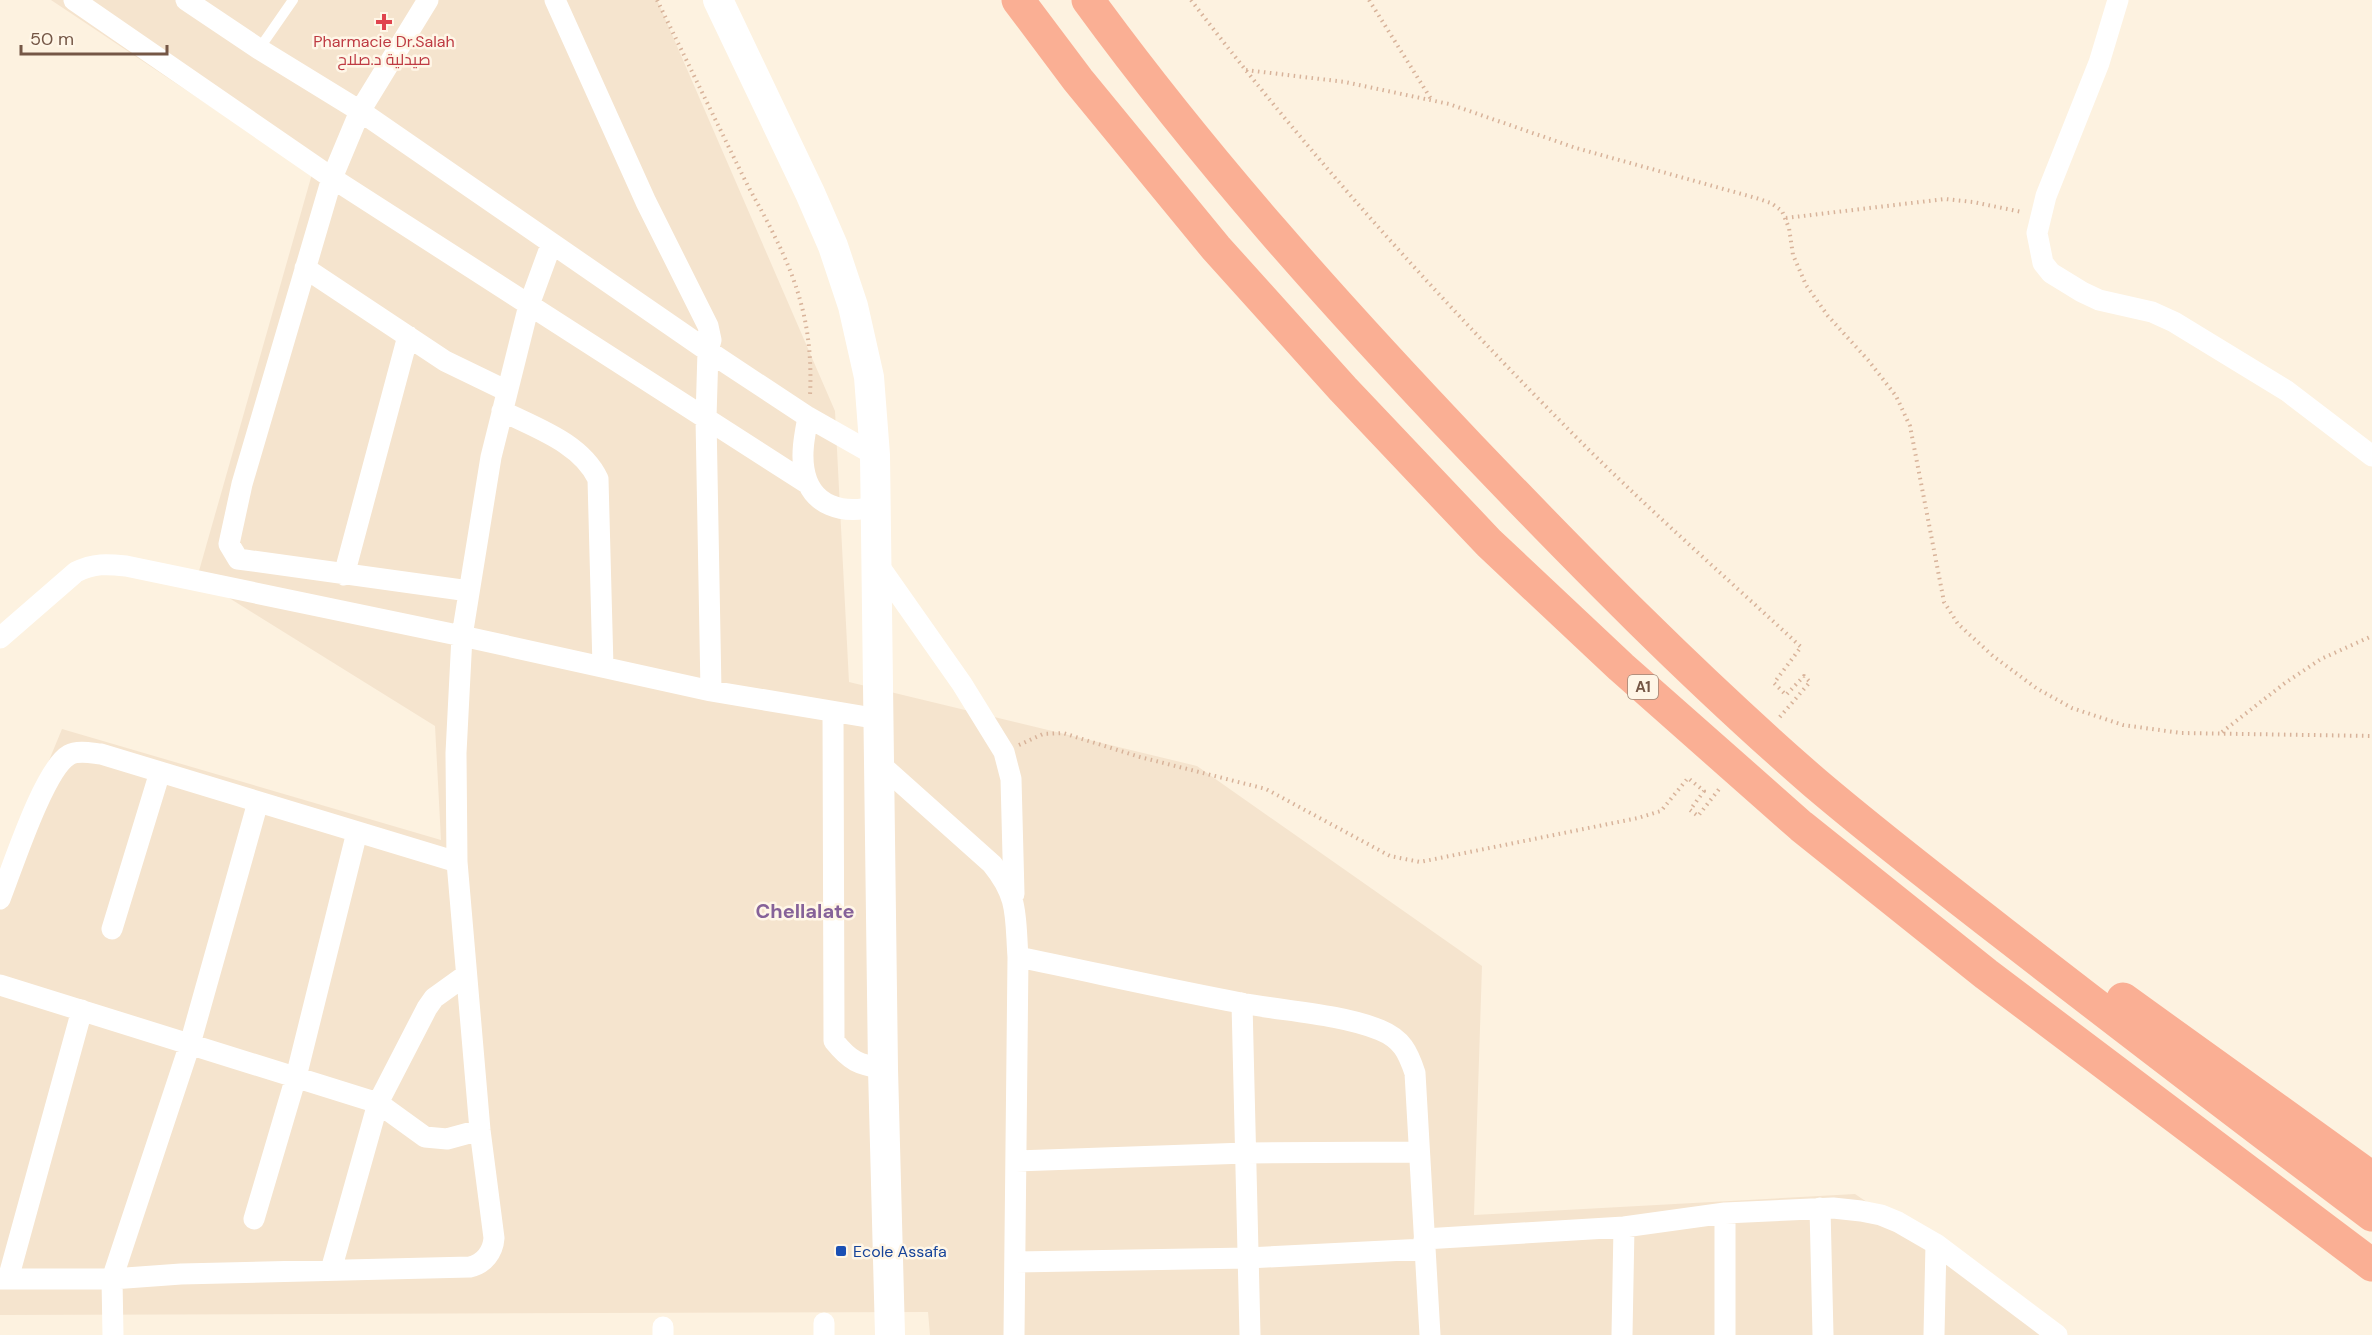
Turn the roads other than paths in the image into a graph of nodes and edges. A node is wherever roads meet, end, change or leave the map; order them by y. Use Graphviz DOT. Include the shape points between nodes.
graph roads {
  1 [pos="74,0"];
  2 [pos="186,0"];
  3 [pos="293,0"];
  4 [pos="428,0"];
  5 [pos="555,0"];
  6 [pos="718,0"];
  7 [pos="1018,0"];
  8 [pos="1088,0"];
  9 [pos="2118,0"];
  10 [pos="259,49"];
  11 [pos="360,111"];
  12 [pos="332,178"];
  13 [pos="551,245"];
  14 [pos="305,268"];
  15 [pos="529,305"];
  16 [pos="408,336"];
  17 [pos="708,351"];
  18 [pos="504,401"];
  19 [pos="808,417"];
  20 [pos="706,418"];
  21 [pos="875,455"];
  22 [pos="2372,456"];
  23 [pos="808,484"];
  24 [pos="876,506"];
  25 [pos="877,563"];
  26 [pos="344,575"];
  27 [pos="469,591"];
  28 [pos="462,636"];
  29 [pos="0,638"];
  30 [pos="603,667"];
  31 [pos="711,692"];
  32 [pos="833,712"];
  33 [pos="879,719"];
  34 [pos="880,764"];
  35 [pos="160,772"];
  36 [pos="258,802"];
  37 [pos="357,832"];
  38 [pos="457,862"];
  39 [pos="0,899"];
  40 [pos="1014,899"];
  41 [pos="112,929"];
  42 [pos="2019,946"];
  43 [pos="1018,957"];
  44 [pos="466,975"];
  45 [pos="0,986"];
  46 [pos="1242,1003"];
  47 [pos="82,1010"];
  48 [pos="190,1044"];
  49 [pos="883,1069"];
  50 [pos="296,1077"];
  51 [pos="378,1103"];
  52 [pos="480,1130"];
  53 [pos="1419,1152"];
  54 [pos="1246,1153"];
  55 [pos="1016,1161"];
  56 [pos="2372,1178"];
  57 [pos="1820,1208"];
  58 [pos="1725,1214"];
  59 [pos="2372,1215"];
  60 [pos="254,1219"];
  61 [pos="1624,1227"];
  62 [pos="1424,1244"];
  63 [pos="1936,1244"];
  64 [pos="1248,1258"];
  65 [pos="1015,1262"];
  66 [pos="2372,1265"];
  67 [pos="331,1270"];
  68 [pos="4,1279"];
  69 [pos="112,1279"];
  70 [pos="113,1335"];
  71 [pos="890,1335"];
  72 [pos="1014,1335"];
  73 [pos="1250,1335"];
  74 [pos="1430,1335"];
  75 [pos="1622,1335"];
  76 [pos="1725,1335"];
  77 [pos="1823,1335"];
  78 [pos="1934,1335"];
  79 [pos="2057,1335"];
  1 -- 12 [label="street"];
  2 -- 10 [label="street"];
  3 -- 10 [label="lane"];
  4 -- 11 [label="street"];
  5 -- 17 [label="street" via="646,201 708,326"];
  6 -- 21 [label="street" via="810,193 843,276 870,377"];
  7 -- 66 [label="highway, A1" via="1078,80 1216,248 1343,389 1489,543 1621,667 1801,825 1986,974"];
  8 -- 42 [label="highway" via="1288,250 1370,342 1585,567 1713,691 1815,782 1922,872"];
  9 -- 22 [label="street" via="2099,63 2041,216 2037,233 2043,263 2051,273 2099,300 2152,312 2174,322 2287,391"];
  10 -- 11 [label="street"];
  11 -- 12 [label="street"];
  11 -- 13 [label="street"];
  12 -- 14 [label="street"];
  12 -- 15 [label="street"];
  13 -- 15 [label="street"];
  13 -- 17 [label="street"];
  14 -- 16 [label="street"];
  14 -- 26 [label="street" via="242,484 229,544 238,559"];
  15 -- 18 [label="street"];
  15 -- 20 [label="street"];
  16 -- 18 [label="street"];
  16 -- 26 [label="street"];
  17 -- 19 [label="street"];
  17 -- 20 [label="street"];
  18 -- 27 [label="street"];
  18 -- 30 [label="street" via="578,453 591,464 598,478"];
  19 -- 21 [label="street"];
  19 -- 23 [label="street" via="804,469"];
  20 -- 23 [label="street"];
  20 -- 31 [label="street"];
  21 -- 24 [label="street"];
  23 -- 24 [label="street" via="815,496 830,507 854,511"];
  24 -- 25 [label="street"];
  25 -- 33 [label="street"];
  25 -- 40 [label="street" via="962,684 1004,752 1011,779"];
  26 -- 27 [label="street"];
  27 -- 28 [label="street"];
  28 -- 29 [label="street" via="99,563 76,572"];
  28 -- 30 [label="street"];
  28 -- 38 [label="street" via="456,753"];
  30 -- 31 [label="street"];
  31 -- 32 [label="street"];
  32 -- 33 [label="street"];
  32 -- 49 [label="street" via="834,1041 856,1063"];
  33 -- 34 [label="street"];
  34 -- 40 [label="street" via="992,864"];
  34 -- 49 [label="street"];
  35 -- 36 [label="street"];
  35 -- 39 [label="street" via="86,752 71,753 59,762"];
  35 -- 41 [label="street"];
  36 -- 37 [label="street"];
  36 -- 48 [label="street"];
  37 -- 38 [label="street"];
  37 -- 50 [label="street"];
  38 -- 44 [label="street"];
  40 -- 43 [label="street"];
  42 -- 56 [label="highway" via="2044,948 2066,958"];
  42 -- 59 [label="highway"];
  43 -- 46 [label="street"];
  43 -- 55 [label="street"];
  44 -- 51 [label="street" via="434,998 427,1008"];
  44 -- 52 [label="street"];
  45 -- 47 [label="street"];
  46 -- 53 [label="street" via="1334,1018 1393,1037 1407,1050 1415,1073"];
  46 -- 54 [label="street"];
  47 -- 48 [label="street"];
  47 -- 68 [label="street"];
  48 -- 50 [label="street"];
  48 -- 69 [label="street"];
  49 -- 71 [label="street"];
  50 -- 51 [label="street"];
  50 -- 60 [label="street"];
  51 -- 52 [label="street" via="425,1137 447,1139"];
  51 -- 67 [label="street"];
  52 -- 67 [label="street" via="494,1238 490,1254 483,1262 470,1267"];
  53 -- 54 [label="street"];
  53 -- 62 [label="street"];
  54 -- 55 [label="street"];
  54 -- 64 [label="street"];
  55 -- 65 [label="street"];
  57 -- 58 [label="street"];
  57 -- 63 [label="street" via="1881,1215"];
  57 -- 77 [label="street"];
  58 -- 61 [label="street"];
  58 -- 76 [label="street"];
  61 -- 62 [label="street"];
  61 -- 75 [label="street"];
  62 -- 64 [label="street"];
  62 -- 74 [label="street"];
  63 -- 78 [label="street"];
  63 -- 79 [label="street"];
  64 -- 65 [label="street"];
  64 -- 73 [label="street"];
  65 -- 72 [label="street"];
  67 -- 69 [label="street"];
  68 -- 69 [label="street"];
  69 -- 70 [label="street"];
}
